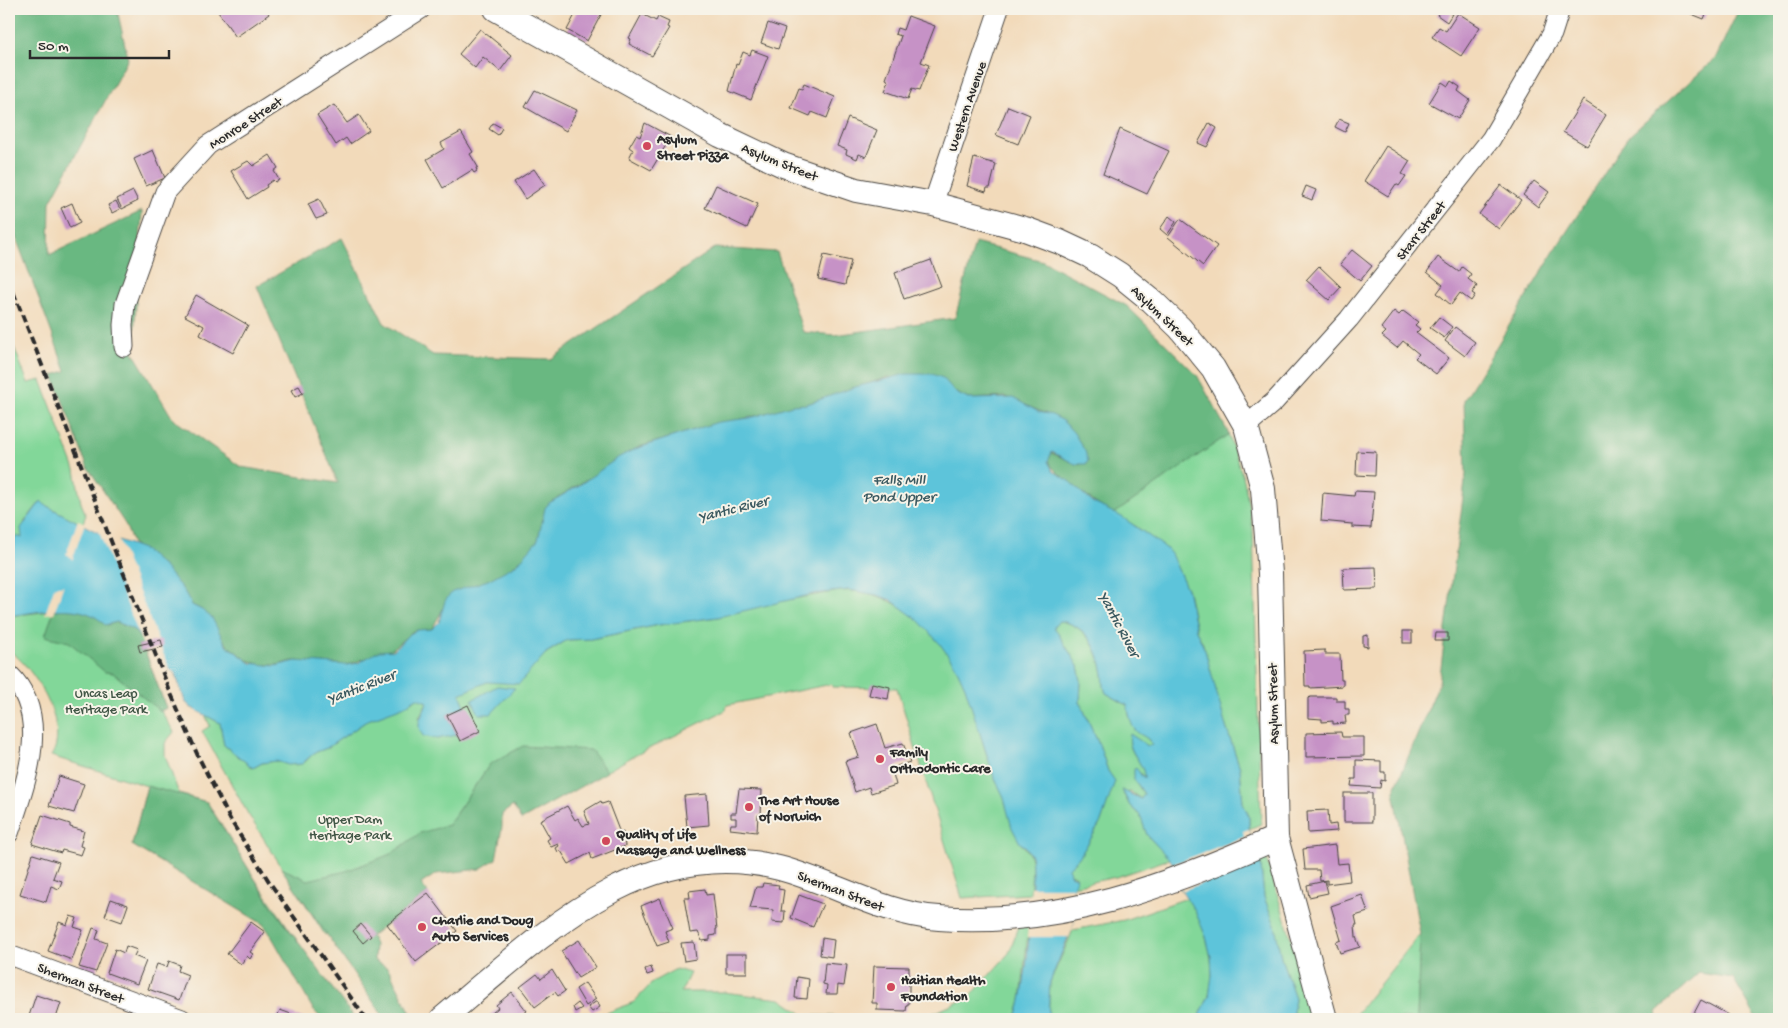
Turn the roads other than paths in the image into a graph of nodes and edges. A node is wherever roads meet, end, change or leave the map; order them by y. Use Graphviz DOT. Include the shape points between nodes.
graph roads {
  1 [pos="421,9"];
  2 [pos="496,9"];
  3 [pos="999,9"];
  4 [pos="1560,9"];
  5 [pos="933,204"];
  6 [pos="124,347"];
  7 [pos="1246,426"];
  8 [pos="9,674"];
  9 [pos="9,833"];
  10 [pos="1266,842"];
  11 [pos="9,954"];
  12 [pos="182,1019"];
  13 [pos="442,1019"];
  14 [pos="1325,1019"];
  1 -- 6 [label="street, Monroe Street" via="208,145 165,192 125,304 122,325"];
  2 -- 5 [label="street, Asylum Street" via="720,135 783,165 856,190"];
  3 -- 5 [label="street, Western Avenue"];
  4 -- 7 [label="street, Starr Street" via="1552,34 1491,139 1349,319 1275,401"];
  5 -- 7 [label="street, Asylum Street" via="1060,242 1090,256 1120,276 1180,328 1213,368"];
  7 -- 10 [label="street, Asylum Street" via="1263,489 1270,564"];
  8 -- 9 [label="street" via="20,686 27,702 32,738 29,767"];
  10 -- 13 [label="street, Sherman Street" via="1139,893 1025,916 962,918 913,915 769,865 731,861 685,866 619,886 576,910 518,953"];
  10 -- 14 [label="street, Asylum Street"];
  11 -- 12 [label="street, Sherman Street"];
}
